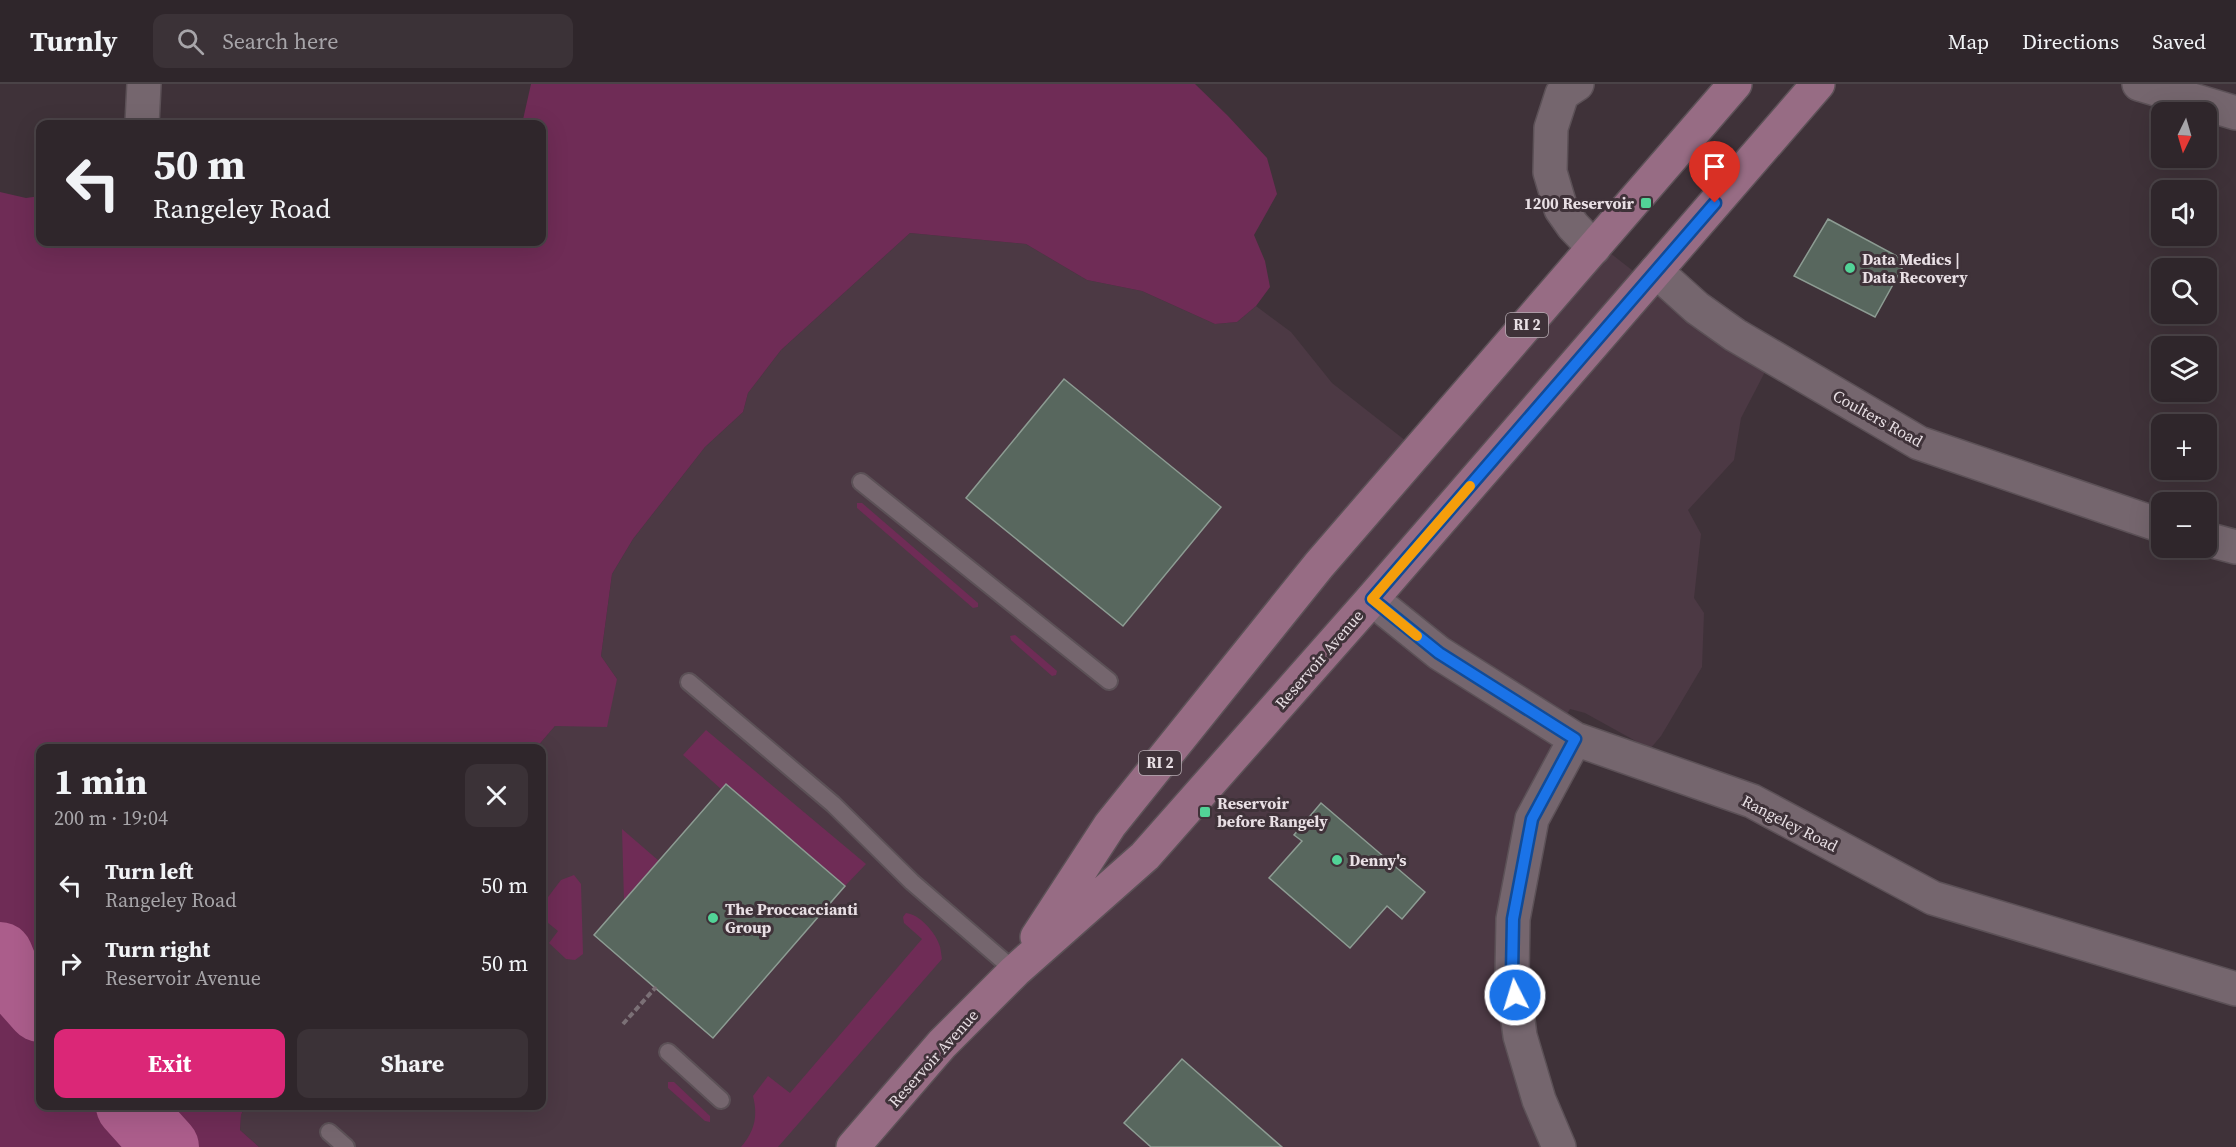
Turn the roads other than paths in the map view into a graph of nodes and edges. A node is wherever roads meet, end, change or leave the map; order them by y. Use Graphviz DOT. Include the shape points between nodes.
graph roads {
  1 [pos="144,84"];
  2 [pos="1735,84"];
  3 [pos="1818,84"];
  4 [pos="2152,86"];
  5 [pos="1563,87"];
  6 [pos="2236,113"];
  7 [pos="142,120"];
  8 [pos="1594,248"];
  9 [pos="1656,271"];
  10 [pos="861,482"];
  11 [pos="2151,522"];
  12 [pos="2217,542"];
  13 [pos="2236,547"];
  14 [pos="1372,599"];
  15 [pos="1109,681"];
  16 [pos="689,682"];
  17 [pos="1575,739"];
  18 [pos="1015,971"];
  19 [pos="2236,989"];
  20 [pos="668,1052"];
  21 [pos="721,1100"];
  22 [pos="329,1132"];
  23 [pos="346,1147"];
  24 [pos="853,1147"];
  25 [pos="1559,1147"];
  1 -- 7 [label="street"];
  2 -- 8 [label="main road, Reservoir Avenue / RI 2"];
  3 -- 9 [label="main road, Reservoir Avenue / RI 2"];
  4 -- 6 [label="street"];
  5 -- 8 [label="street" via="1551,128 1550,172 1562,209"];
  8 -- 18 [label="main road, Reservoir Avenue / RI 2" via="1319,564 1110,825"];
  9 -- 11 [label="street, Coulters Road" via="1735,335 1919,443"];
  9 -- 14 [label="main road, Reservoir Avenue / RI 2"];
  10 -- 15 [label="lane"];
  12 -- 13 [label="street"];
  14 -- 17 [label="street, Rangeley Road" via="1439,653"];
  14 -- 18 [label="main road, Reservoir Avenue / RI 2" via="1145,856"];
  16 -- 18 [label="lane" via="833,804 912,882"];
  17 -- 19 [label="street, Rangeley Road" via="1752,801 1933,898"];
  17 -- 25 [label="street" via="1532,819 1513,919 1512,974 1520,1036 1539,1100"];
  18 -- 24 [label="main road, Reservoir Avenue / RI 2" via="942,1044"];
  20 -- 21 [label="lane"];
  22 -- 23 [label="lane"];
}
